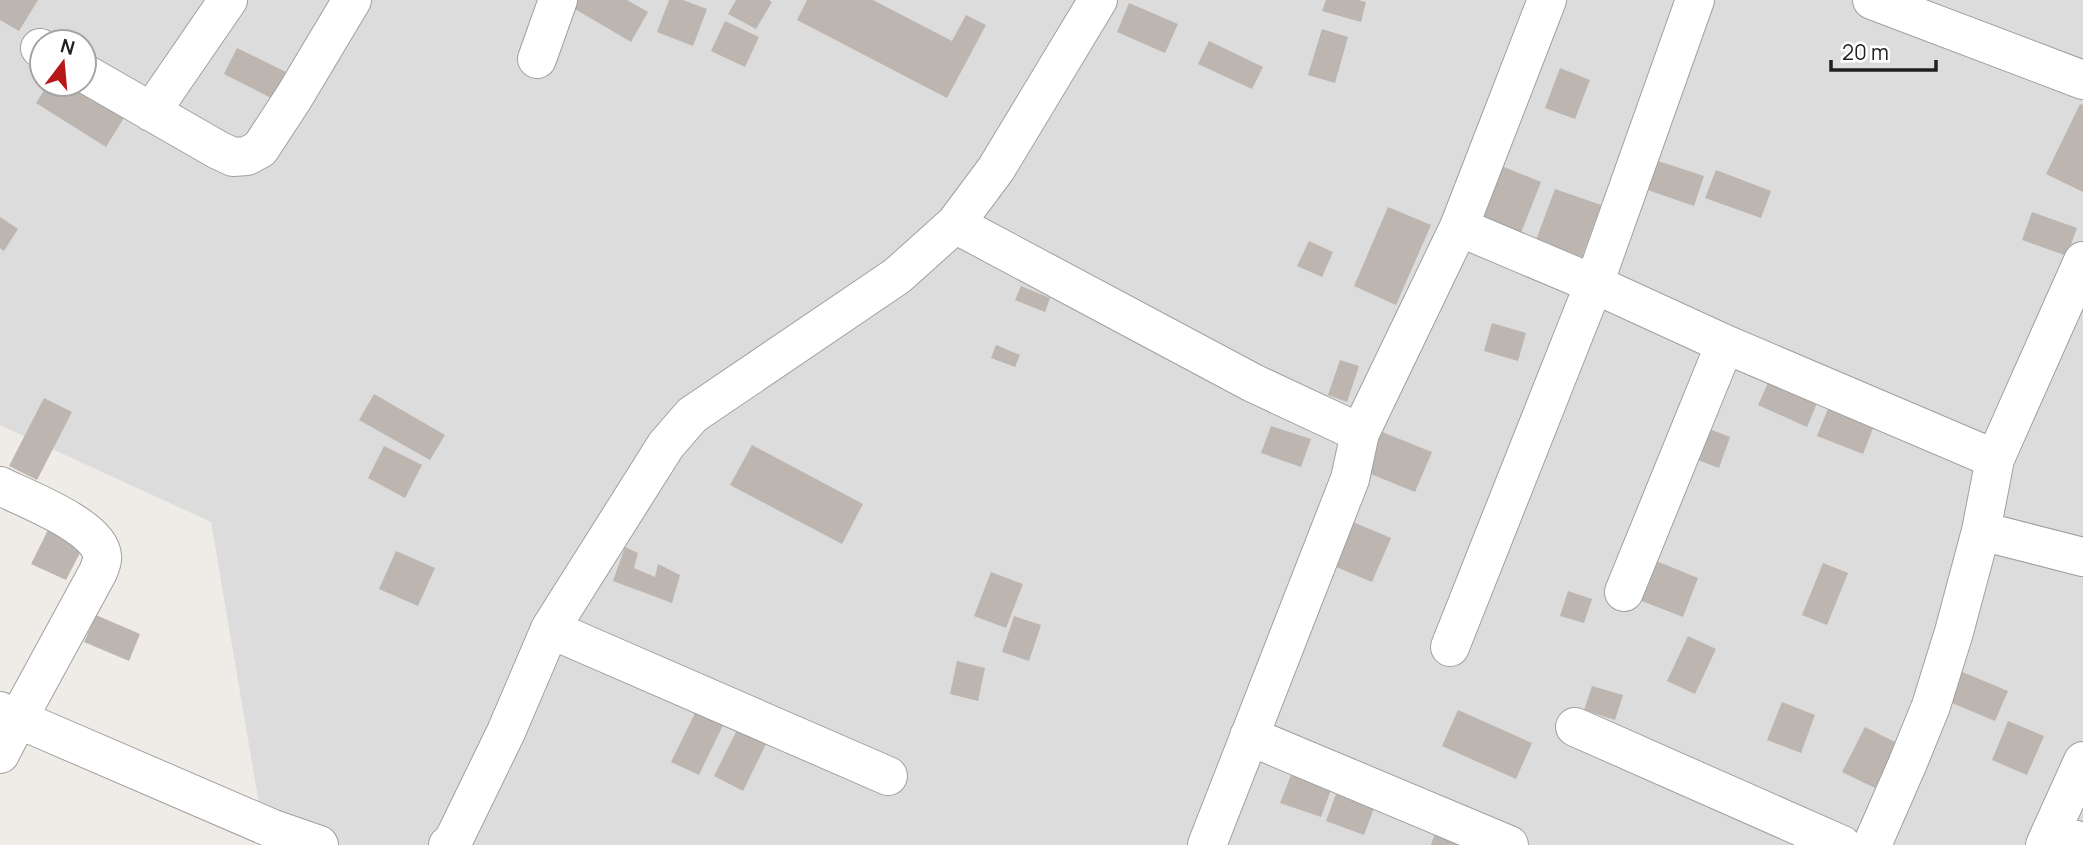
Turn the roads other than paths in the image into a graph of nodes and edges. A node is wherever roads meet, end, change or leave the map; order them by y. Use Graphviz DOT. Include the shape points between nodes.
graph roads {
  1 [pos="228,0"];
  2 [pos="352,0"];
  3 [pos="558,0"];
  4 [pos="1098,0"];
  5 [pos="1547,0"];
  6 [pos="1695,0"];
  7 [pos="1872,0"];
  8 [pos="537,59"];
  9 [pos="2083,80"];
  10 [pos="98,81"];
  11 [pos="151,112"];
  12 [pos="955,224"];
  13 [pos="1459,227"];
  14 [pos="2083,261"];
  15 [pos="1594,284"];
  16 [pos="1725,344"];
  17 [pos="1360,433"];
  18 [pos="1995,459"];
  19 [pos="0,486"];
  20 [pos="1981,531"];
  21 [pos="2083,556"];
  22 [pos="1624,592"];
  23 [pos="550,629"];
  24 [pos="1450,647"];
  25 [pos="9,715"];
  26 [pos="1575,727"];
  27 [pos="1249,737"];
  28 [pos="0,754"];
  29 [pos="2083,761"];
  30 [pos="888,776"];
  31 [pos="269,837"];
  32 [pos="2060,839"];
  33 [pos="319,845"];
  34 [pos="449,845"];
  35 [pos="1207,845"];
  36 [pos="1509,845"];
  37 [pos="1842,845"];
  38 [pos="1872,845"];
  1 -- 11 [label="street"];
  2 -- 11 [label="street" via="260,149 233,157"];
  3 -- 8 [label="street"];
  4 -- 12 [label="street" via="996,169"];
  5 -- 13 [label="street"];
  6 -- 15 [label="street"];
  7 -- 9 [label="street"];
  10 -- 11 [label="street"];
  12 -- 17 [label="street" via="1253,383"];
  12 -- 23 [label="street" via="897,276 692,415 666,445"];
  13 -- 15 [label="street"];
  13 -- 17 [label="street"];
  14 -- 18 [label="street"];
  15 -- 16 [label="street"];
  15 -- 24 [label="street"];
  16 -- 18 [label="street"];
  16 -- 22 [label="street"];
  17 -- 27 [label="street" via="1350,479"];
  18 -- 20 [label="street"];
  19 -- 25 [label="street" via="72,521 97,541 103,555 98,572"];
  20 -- 21 [label="street"];
  20 -- 38 [label="street" via="1931,706"];
  23 -- 30 [label="street"];
  23 -- 34 [label="street" via="506,732"];
  25 -- 28 [label="street"];
  25 -- 31 [label="street"];
  26 -- 37 [label="street"];
  27 -- 35 [label="street"];
  27 -- 36 [label="street"];
  29 -- 32 [label="street"];
  31 -- 33 [label="street"];
}
